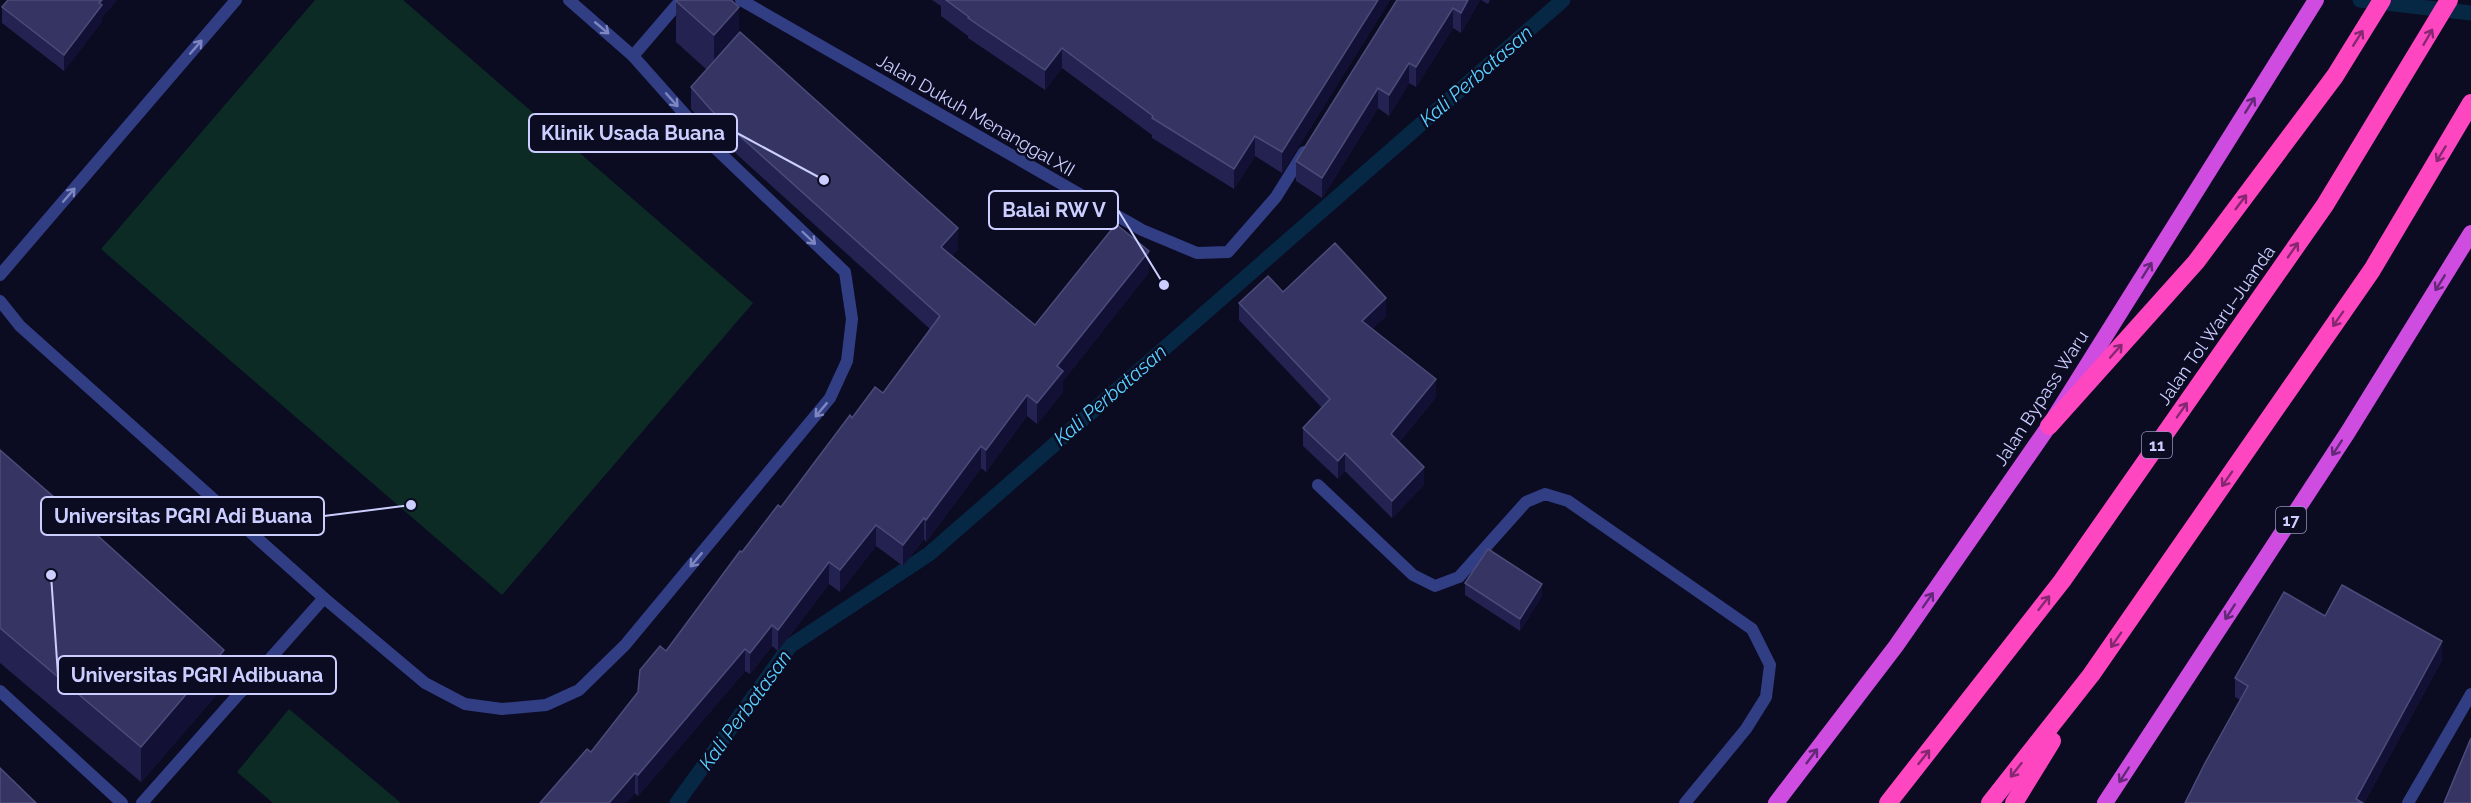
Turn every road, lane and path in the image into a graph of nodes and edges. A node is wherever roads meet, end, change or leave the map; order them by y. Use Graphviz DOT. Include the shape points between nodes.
graph roads {
  1 [pos="236,0"];
  2 [pos="569,0"];
  3 [pos="681,0"];
  4 [pos="741,0"];
  5 [pos="2316,0"];
  6 [pos="2382,0"];
  7 [pos="2449,0"];
  8 [pos="633,56"];
  9 [pos="2471,104"];
  10 [pos="1313,138"];
  11 [pos="2471,233"];
  12 [pos="0,275"];
  13 [pos="0,302"];
  14 [pos="2049,426"];
  15 [pos="1318,485"];
  16 [pos="324,598"];
  17 [pos="199,652"];
  18 [pos="2091,675"];
  19 [pos="0,691"];
  20 [pos="242,691"];
  21 [pos="2471,694"];
  22 [pos="122,803"];
  23 [pos="142,803"];
  24 [pos="1685,803"];
  25 [pos="1776,803"];
  26 [pos="1888,803"];
  27 [pos="1990,803"];
  28 [pos="2014,803"];
  29 [pos="2105,803"];
  30 [pos="2408,803"];
  12 -- 1 [label="street, one-way"];
  2 -- 8 [label="street, one-way"];
  3 -- 8 [label="street"];
  4 -- 10 [label="street, Jalan Dukuh Menanggal XII" via="1142,230 1197,253 1228,252 1276,197"];
  14 -- 5 [label="highway, Jalan Bypass Waru, one-way"];
  14 -- 6 [label="highway, one-way" via="2196,262 2335,76"];
  26 -- 7 [label="highway, Jalan Tol Waru–Juanda / 11, one-way" via="2062,581 2325,205"];
  8 -- 16 [label="street, one-way" via="714,147 845,272 852,320 847,361 830,398 625,645 579,690 546,705 502,709 465,704 425,683"];
  9 -- 18 [label="highway, one-way" via="2372,270"];
  11 -- 29 [label="highway, 17, one-way" via="2348,432"];
  13 -- 16 [label="street" via="20,326"];
  25 -- 14 [label="highway, Jalan Bypass Waru, one-way" via="1896,646"];
  15 -- 24 [label="street" via="1413,575 1435,586 1459,577 1526,502 1545,494 1568,501 1752,629 1770,665 1766,698 1746,729"];
  16 -- 20 [label="street"];
  17 -- 20 [label="street"];
  18 -- 27 [label="highway, one-way"];
  18 -- 28 [label="highway"];
  19 -- 22 [label="street"];
  20 -- 23 [label="street"];
  21 -- 30 [label="street"];
}
